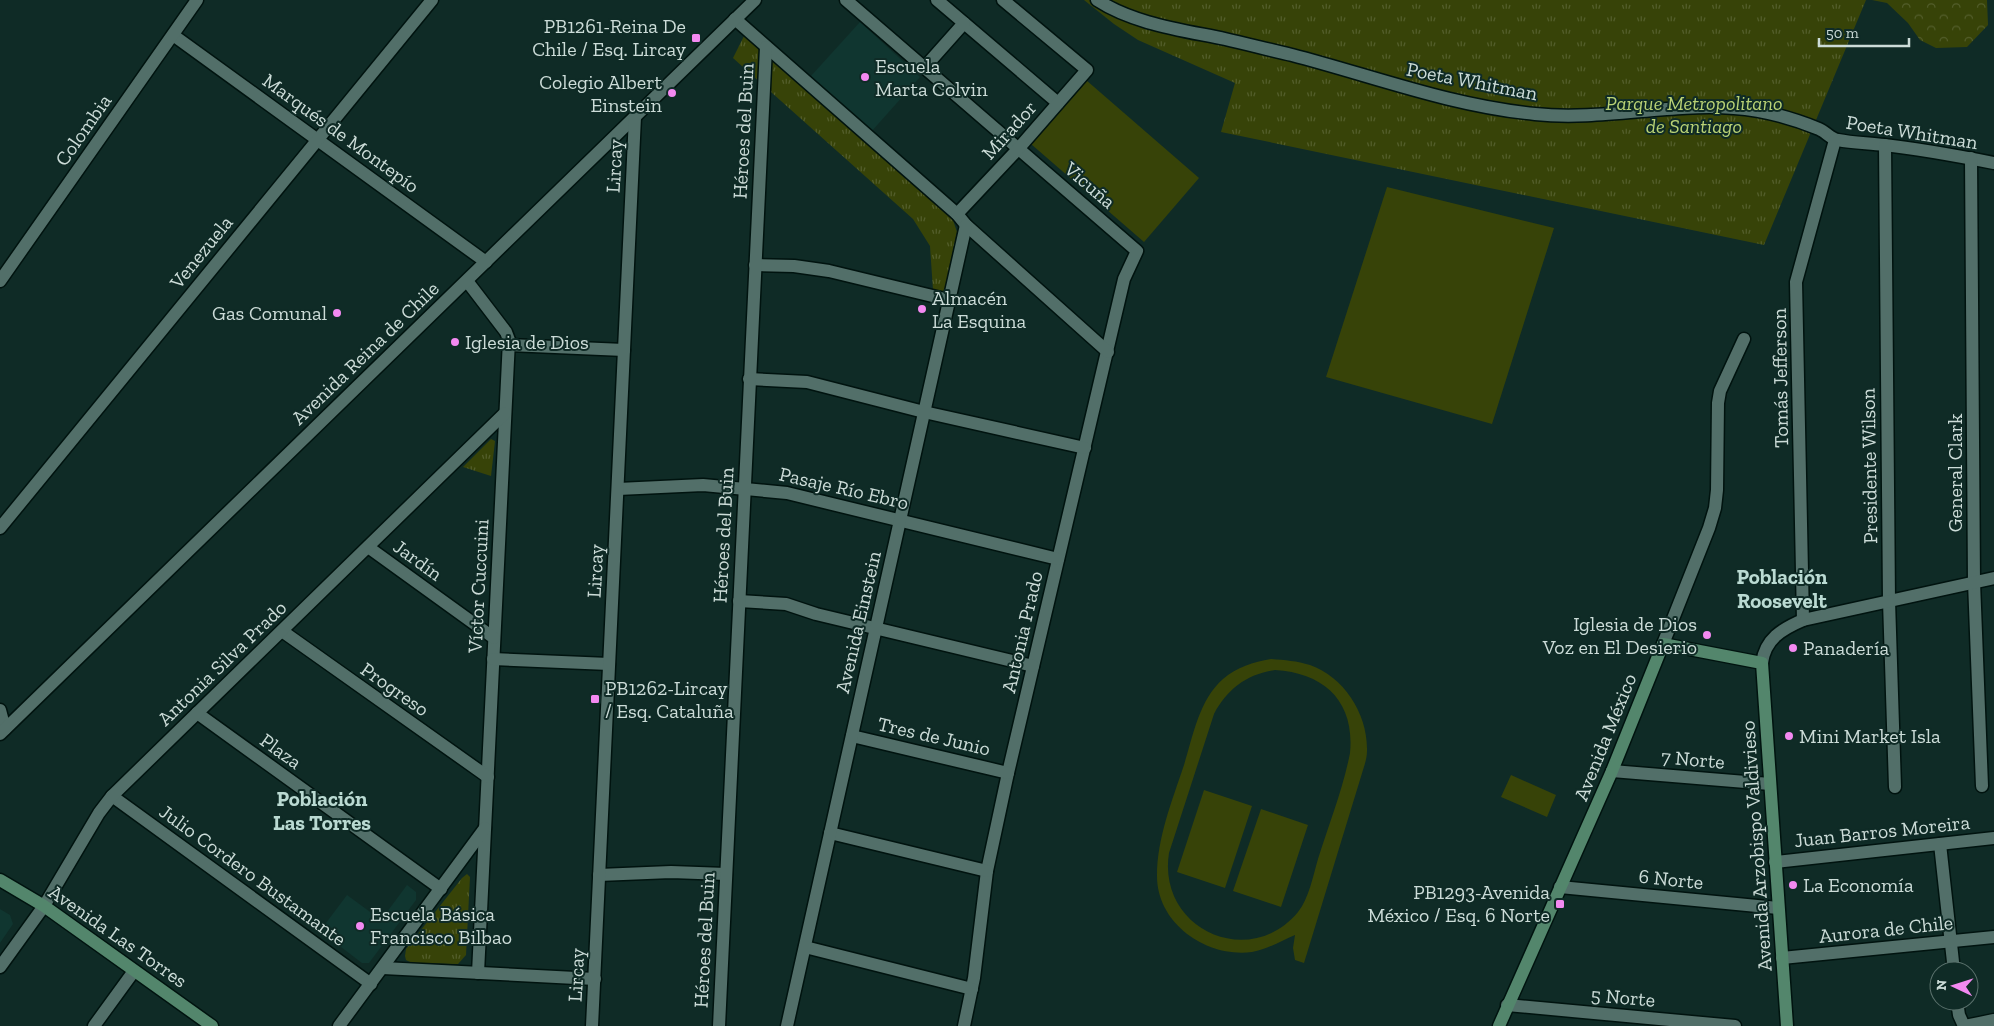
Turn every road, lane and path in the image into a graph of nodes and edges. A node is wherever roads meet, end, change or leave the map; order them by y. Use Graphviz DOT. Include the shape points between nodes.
graph roads {
  1 [pos="197,0"];
  2 [pos="432,0"];
  3 [pos="755,0"];
  4 [pos="846,0"];
  5 [pos="937,0"];
  6 [pos="1004,0"];
  7 [pos="1097,0"];
  8 [pos="735,20"];
  9 [pos="964,23"];
  10 [pos="173,35"];
  11 [pos="766,47"];
  12 [pos="924,68"];
  13 [pos="1058,103"];
  14 [pos="635,117"];
  15 [pos="318,139"];
  16 [pos="1835,140"];
  17 [pos="1885,144"];
  18 [pos="1019,148"];
  19 [pos="1971,158"];
  20 [pos="1994,163"];
  21 [pos="957,214"];
  22 [pos="966,226"];
  23 [pos="1137,250"];
  24 [pos="486,262"];
  25 [pos="755,265"];
  26 [pos="467,280"];
  27 [pos="0,281"];
  28 [pos="949,300"];
  29 [pos="1744,339"];
  30 [pos="509,345"];
  31 [pos="624,350"];
  32 [pos="1108,352"];
  33 [pos="749,379"];
  34 [pos="924,412"];
  35 [pos="505,413"];
  36 [pos="1085,448"];
  37 [pos="618,488"];
  38 [pos="744,488"];
  39 [pos="900,520"];
  40 [pos="0,528"];
  41 [pos="368,547"];
  42 [pos="1058,558"];
  43 [pos="1994,578"];
  44 [pos="1974,582"];
  45 [pos="739,601"];
  46 [pos="1889,601"];
  47 [pos="1803,620"];
  48 [pos="876,628"];
  49 [pos="282,631"];
  50 [pos="494,638"];
  51 [pos="1662,644"];
  52 [pos="493,659"];
  53 [pos="1762,663"];
  54 [pos="609,664"];
  55 [pos="1033,666"];
  56 [pos="0,710"];
  57 [pos="197,713"];
  58 [pos="2,731"];
  59 [pos="852,736"];
  60 [pos="1612,771"];
  61 [pos="1008,773"];
  62 [pos="488,777"];
  63 [pos="1770,784"];
  64 [pos="1982,786"];
  65 [pos="1894,787"];
  66 [pos="112,796"];
  67 [pos="485,828"];
  68 [pos="830,833"];
  69 [pos="1994,838"];
  70 [pos="1940,844"];
  71 [pos="1775,862"];
  72 [pos="987,871"];
  73 [pos="726,874"];
  74 [pos="600,875"];
  75 [pos="0,880"];
  76 [pos="1560,887"];
  77 [pos="441,889"];
  78 [pos="44,906"];
  79 [pos="1778,908"];
  80 [pos="1994,937"];
  81 [pos="1951,942"];
  82 [pos="805,947"];
  83 [pos="1782,958"];
  84 [pos="1953,961"];
  85 [pos="0,967"];
  86 [pos="383,968"];
  87 [pos="134,970"];
  88 [pos="478,973"];
  89 [pos="595,979"];
  90 [pos="371,984"];
  91 [pos="972,989"];
  92 [pos="1508,1005"];
  93 [pos="1958,1011"];
  94 [pos="1994,1020"];
  95 [pos="94,1026"];
  96 [pos="212,1026"];
  97 [pos="339,1026"];
  98 [pos="592,1026"];
  99 [pos="719,1026"];
  100 [pos="787,1026"];
  101 [pos="964,1026"];
  102 [pos="1499,1026"];
  103 [pos="1735,1026"];
  104 [pos="1787,1026"];
  105 [pos="1964,1026"];
  1 -- 10 [label="street, Colombia"];
  2 -- 15 [label="street, Venezuela"];
  3 -- 8 [label="street, Avenida Reina de Chile"];
  4 -- 12 [label="street, Vicuña"];
  5 -- 9 [label="street"];
  6 -- 13 [label="street, Mirador" via="1087,70"];
  7 -- 16 [label="street, Poeta Whitman" via="1107,7 1177,30 1356,72 1448,100 1536,114 1735,108 1797,120 1824,131"];
  8 -- 11 [label="street"];
  8 -- 14 [label="street, Avenida Reina de Chile"];
  9 -- 12 [label="street"];
  9 -- 13 [label="street"];
  10 -- 15 [label="street, Marqués de Montepío"];
  10 -- 27 [label="street, Colombia"];
  11 -- 21 [label="street"];
  11 -- 25 [label="street, Héroes del Buin"];
  12 -- 18 [label="street, Vicuña"];
  13 -- 18 [label="street, Mirador"];
  14 -- 24 [label="street, Avenida Reina de Chile"];
  14 -- 31 [label="street, Lircay"];
  15 -- 24 [label="street, Marqués de Montepío"];
  15 -- 40 [label="street, Venezuela"];
  16 -- 17 [label="street, Poeta Whitman"];
  16 -- 47 [label="street, Tomás Jefferson" via="1796,282"];
  17 -- 19 [label="street, Poeta Whitman"];
  17 -- 46 [label="street, Presidente Wilson"];
  18 -- 21 [label="street, Mirador"];
  18 -- 23 [label="street, Vicuña"];
  19 -- 20 [label="street, Poeta Whitman"];
  19 -- 44 [label="street, General Clark"];
  21 -- 22 [label="street"];
  22 -- 28 [label="street, Avenida Einstein"];
  22 -- 32 [label="street"];
  23 -- 32 [label="street, Antonia Prado" via="1124,279"];
  24 -- 26 [label="street, Avenida Reina de Chile"];
  25 -- 28 [label="street" via="812,268"];
  25 -- 33 [label="street, Héroes del Buin"];
  26 -- 30 [label="street" via="506,332"];
  26 -- 58 [label="street, Avenida Reina de Chile"];
  28 -- 34 [label="street, Avenida Einstein"];
  29 -- 51 [label="street, Avenida México" via="1718,402 1715,508"];
  30 -- 31 [label="street"];
  30 -- 35 [label="street, Víctor Cuccuini"];
  31 -- 37 [label="street, Lircay"];
  32 -- 36 [label="street, Antonia Prado"];
  33 -- 34 [label="street" via="806,382"];
  33 -- 38 [label="street, Héroes del Buin"];
  34 -- 36 [label="street"];
  34 -- 39 [label="street, Avenida Einstein"];
  35 -- 41 [label="street, Antonia Silva Prado"];
  35 -- 50 [label="street, Víctor Cuccuini"];
  36 -- 42 [label="street, Antonia Prado"];
  37 -- 38 [label="street, Pasaje Río Ebro" via="685,484"];
  37 -- 54 [label="street, Lircay"];
  38 -- 39 [label="street, Pasaje Río Ebro" via="787,493"];
  38 -- 45 [label="street, Héroes del Buin"];
  39 -- 42 [label="street, Pasaje Río Ebro"];
  39 -- 48 [label="street, Avenida Einstein"];
  41 -- 49 [label="street, Antonia Silva Prado"];
  41 -- 50 [label="street, Jardín"];
  42 -- 55 [label="street, Antonia Prado"];
  43 -- 44 [label="street"];
  44 -- 46 [label="street"];
  44 -- 64 [label="street, General Clark"];
  45 -- 48 [label="street" via="791,605"];
  45 -- 73 [label="street, Héroes del Buin"];
  46 -- 47 [label="street"];
  46 -- 65 [label="street, Presidente Wilson"];
  47 -- 53 [label="street" via="1772,638"];
  48 -- 55 [label="street"];
  48 -- 59 [label="street, Avenida Einstein"];
  49 -- 57 [label="street, Antonia Silva Prado"];
  49 -- 62 [label="street, Progreso"];
  50 -- 52 [label="street, Víctor Cuccuini"];
  51 -- 53 [label="street"];
  51 -- 60 [label="street, Avenida México"];
  52 -- 54 [label="street"];
  52 -- 62 [label="street, Víctor Cuccuini"];
  53 -- 63 [label="street, Avenida Arzobispo Valdivieso"];
  54 -- 74 [label="street, Lircay"];
  55 -- 61 [label="street, Antonia Prado"];
  56 -- 58 [label="street"];
  57 -- 66 [label="street, Antonia Silva Prado"];
  57 -- 77 [label="street, Plaza"];
  59 -- 61 [label="street, Tres de Junio"];
  59 -- 68 [label="street, Avenida Einstein"];
  60 -- 63 [label="street, 7 Norte"];
  60 -- 76 [label="street, Avenida México"];
  61 -- 72 [label="street, Antonia Prado"];
  62 -- 67 [label="street, Víctor Cuccuini"];
  63 -- 71 [label="street, Avenida Arzobispo Valdivieso"];
  66 -- 78 [label="street, Antonia Silva Prado"];
  66 -- 90 [label="street, Julio Cordero Bustamante"];
  67 -- 77 [label="street"];
  67 -- 88 [label="street, Víctor Cuccuini"];
  68 -- 72 [label="street"];
  68 -- 82 [label="street, Avenida Einstein"];
  69 -- 70 [label="street, Juan Barros Moreira"];
  70 -- 71 [label="street, Juan Barros Moreira"];
  70 -- 81 [label="street"];
  71 -- 79 [label="street, Avenida Arzobispo Valdivieso"];
  72 -- 91 [label="street, Antonia Prado"];
  73 -- 74 [label="street"];
  73 -- 99 [label="street, Héroes del Buin"];
  74 -- 89 [label="street, Lircay"];
  75 -- 78 [label="street, Avenida Las Torres"];
  76 -- 79 [label="street, 6 Norte"];
  76 -- 92 [label="street, Avenida México"];
  77 -- 86 [label="street"];
  78 -- 85 [label="street, Antonia Silva Prado"];
  78 -- 87 [label="street, Avenida Las Torres"];
  79 -- 83 [label="street, Avenida Arzobispo Valdivieso"];
  80 -- 81 [label="street, Aurora de Chile"];
  81 -- 83 [label="street, Aurora de Chile"];
  81 -- 84 [label="street"];
  82 -- 91 [label="street"];
  82 -- 100 [label="street, Avenida Einstein"];
  83 -- 104 [label="street, Avenida Arzobispo Valdivieso"];
  86 -- 88 [label="street"];
  86 -- 90 [label="street"];
  87 -- 95 [label="street"];
  87 -- 96 [label="street, Avenida Las Torres"];
  88 -- 89 [label="street"];
  89 -- 98 [label="street, Lircay"];
  90 -- 97 [label="street"];
  91 -- 101 [label="street, Antonia Prado"];
  92 -- 102 [label="street, Avenida México"];
  92 -- 103 [label="street, 5 Norte"];
  93 -- 105 [label="street"];
  94 -- 105 [label="street"];
}
